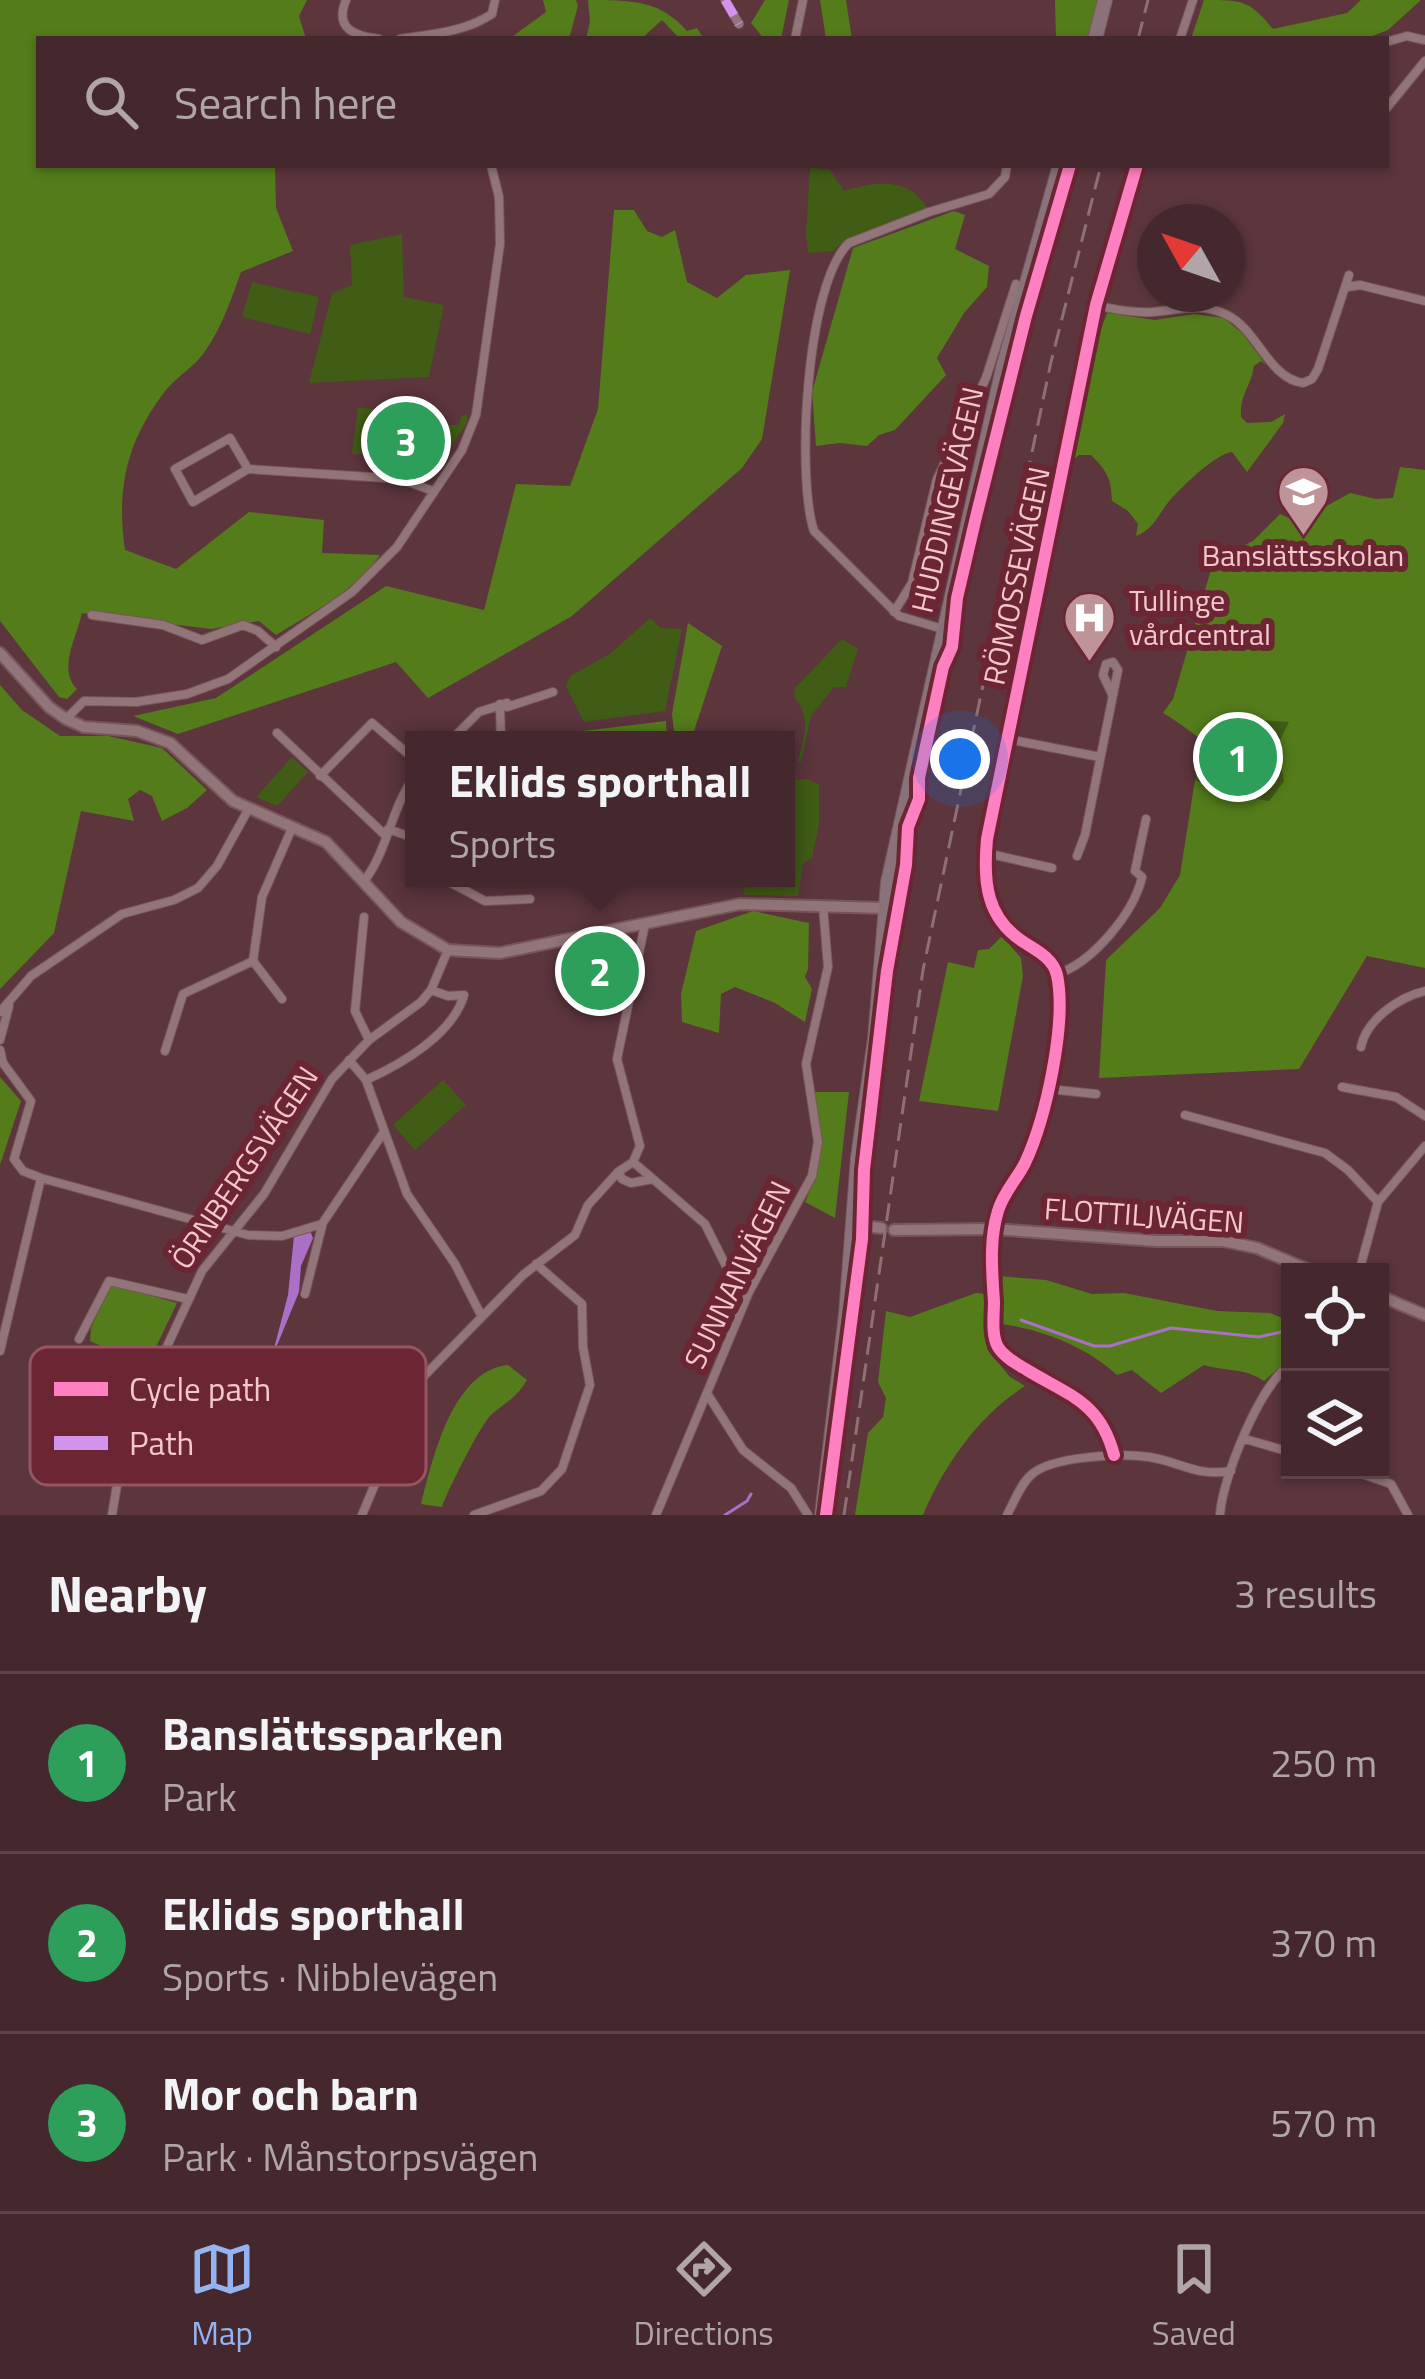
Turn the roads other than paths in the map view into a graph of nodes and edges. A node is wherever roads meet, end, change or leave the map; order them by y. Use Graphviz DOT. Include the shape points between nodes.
graph roads {
  1 [pos="346,0"];
  2 [pos="495,0"];
  3 [pos="724,0"];
  4 [pos="803,0"];
  5 [pos="1105,0"];
  6 [pos="1192,0"];
  7 [pos="739,24"];
  8 [pos="457,35"];
  9 [pos="359,36"];
  10 [pos="796,36"];
  11 [pos="1096,36"];
  12 [pos="1181,36"];
  13 [pos="1425,40"];
  14 [pos="1389,41"];
  15 [pos="1425,61"];
  16 [pos="1389,106"];
  17 [pos="492,168"];
  18 [pos="1006,168"];
  19 [pos="1059,168"];
  20 [pos="1136,168"];
  21 [pos="1349,274"];
  22 [pos="1016,284"];
  23 [pos="1347,288"];
  24 [pos="1425,302"];
  25 [pos="1096,305"];
  26 [pos="248,470"];
  27 [pos="433,490"];
  28 [pos="894,611"];
  29 [pos="92,615"];
  30 [pos="943,629"];
  31 [pos="276,647"];
  32 [pos="0,653"];
  33 [pos="553,692"];
  34 [pos="1112,694"];
  35 [pos="500,704"];
  36 [pos="66,719"];
  37 [pos="460,731"];
  38 [pos="502,731"];
  39 [pos="277,733"];
  40 [pos="1008,740"];
  41 [pos="405,751"];
  42 [pos="1100,757"];
  43 [pos="320,776"];
  44 [pos="405,791"];
  45 [pos="248,811"];
  46 [pos="1146,819"];
  47 [pos="292,828"];
  48 [pos="387,833"];
  49 [pos="405,836"];
  50 [pos="986,853"];
  51 [pos="1077,856"];
  52 [pos="1052,868"];
  53 [pos="365,880"];
  54 [pos="458,887"];
  55 [pos="530,899"];
  56 [pos="824,906"];
  57 [pos="884,908"];
  58 [pos="364,917"];
  59 [pos="644,924"];
  60 [pos="448,950"];
  61 [pos="253,961"];
  62 [pos="1057,974"];
  63 [pos="430,990"];
  64 [pos="1425,991"];
  65 [pos="282,999"];
  66 [pos="10,1002"];
  67 [pos="0,1012"];
  68 [pos="0,1040"];
  69 [pos="369,1040"];
  70 [pos="166,1046"];
  71 [pos="1361,1047"];
  72 [pos="0,1051"];
  73 [pos="349,1060"];
  74 [pos="366,1080"];
  75 [pos="1342,1087"];
  76 [pos="1049,1089"];
  77 [pos="1096,1094"];
  78 [pos="1184,1115"];
  79 [pos="1425,1116"];
  80 [pos="383,1133"];
  81 [pos="1425,1146"];
  82 [pos="633,1162"];
  83 [pos="618,1172"];
  84 [pos="40,1178"];
  85 [pos="653,1179"];
  86 [pos="1378,1202"];
  87 [pos="322,1225"];
  88 [pos="853,1226"];
  89 [pos="994,1229"];
  90 [pos="236,1231"];
  91 [pos="1293,1263"];
  92 [pos="1361,1263"];
  93 [pos="536,1264"];
  94 [pos="749,1292"];
  95 [pos="305,1294"];
  96 [pos="188,1299"];
  97 [pos="1389,1300"];
  98 [pos="1425,1315"];
  99 [pos="482,1317"];
  100 [pos="79,1340"];
  101 [pos="166,1347"];
  102 [pos="0,1351"];
  103 [pos="1283,1371"];
  104 [pos="426,1376"];
  105 [pos="707,1393"];
  106 [pos="1245,1439"];
  107 [pos="1281,1449"];
  108 [pos="1114,1455"];
  109 [pos="1231,1472"];
  110 [pos="1207,1475"];
  111 [pos="1376,1479"];
  112 [pos="117,1485"];
  113 [pos="375,1485"];
  114 [pos="1223,1492"];
  115 [pos="112,1515"];
  116 [pos="362,1515"];
  117 [pos="474,1515"];
  118 [pos="656,1515"];
  119 [pos="808,1515"];
  120 [pos="822,1515"];
  121 [pos="1007,1515"];
  122 [pos="1220,1515"];
  123 [pos="1408,1515"];
  1 -- 9 [label="street" via="342,19"];
  2 -- 8 [label="street" via="492,14"];
  3 -- 7 [label="street"];
  4 -- 10 [label="street"];
  5 -- 11 [label="main road"];
  6 -- 12 [label="street"];
  13 -- 14 [label="street"];
  15 -- 16 [label="street"];
  17 -- 27 [label="street" via="500,244 476,415"];
  18 -- 28 [label="street" via="989,194 849,243 830,276 805,385 811,521 821,542"];
  19 -- 30 [label="main road, HUDDINGEVÄGEN"];
  20 -- 25 [label="street, RÖMOSSEVÄGEN"];
  21 -- 23 [label="street"];
  22 -- 28 [label="street" via="986,378 937,479 912,583"];
  23 -- 24 [label="street"];
  23 -- 25 [label="street" via="1318,369 1303,383 1281,373 1226,314"];
  25 -- 40 [label="street, RÖMOSSEVÄGEN"];
  26 -- 26 [label="street" via="230,438 175,469 193,502"];
  26 -- 27 [label="street" via="396,478"];
  27 -- 31 [label="street" via="376,571"];
  28 -- 30 [label="street"];
  29 -- 31 [label="street" via="202,640 243,626"];
  30 -- 57 [label="main road, HUDDINGEVÄGEN"];
  31 -- 36 [label="street" via="212,686 136,702 84,701"];
  32 -- 36 [label="street"];
  33 -- 35 [label="street"];
  34 -- 42 [label="street"];
  35 -- 37 [label="street"];
  35 -- 38 [label="street"];
  36 -- 45 [label="street" via="170,743"];
  39 -- 43 [label="street"];
  40 -- 42 [label="street"];
  40 -- 50 [label="street, RÖMOSSEVÄGEN"];
  41 -- 43 [label="street" via="372,723"];
  42 -- 51 [label="street"];
  43 -- 48 [label="street"];
  44 -- 48 [label="street"];
  45 -- 47 [label="street"];
  45 -- 66 [label="street" via="199,888 122,914 32,976"];
  46 -- 62 [label="street" via="1132,903 1077,965"];
  47 -- 53 [label="street" via="326,842"];
  47 -- 61 [label="street" via="262,897"];
  48 -- 49 [label="street"];
  48 -- 53 [label="street"];
  50 -- 52 [label="street"];
  50 -- 62 [label="street, RÖMOSSEVÄGEN" via="994,912"];
  53 -- 60 [label="street" via="401,922"];
  54 -- 55 [label="street" via="484,901"];
  56 -- 57 [label="street"];
  56 -- 59 [label="street" via="740,904"];
  56 -- 94 [label="street, SUNNANVÄGEN" via="828,967 806,1064 817,1155 803,1198"];
  57 -- 88 [label="main road, HUDDINGEVÄGEN"];
  58 -- 69 [label="street" via="355,1011"];
  59 -- 60 [label="street" via="500,953"];
  59 -- 82 [label="street" via="618,1053 640,1146"];
  60 -- 63 [label="street, ÖRNBERGSVÄGEN"];
  61 -- 65 [label="street"];
  61 -- 70 [label="street" via="183,994"];
  62 -- 76 [label="street"];
  63 -- 69 [label="street, ÖRNBERGSVÄGEN"];
  63 -- 74 [label="street" via="464,995 458,1010 429,1041"];
  64 -- 71 [label="street" via="1388,1010"];
  66 -- 67 [label="street"];
  66 -- 68 [label="street"];
  69 -- 73 [label="street, ÖRNBERGSVÄGEN"];
  72 -- 84 [label="street" via="31,1101 14,1159"];
  73 -- 74 [label="street"];
  73 -- 90 [label="street, ÖRNBERGSVÄGEN"];
  74 -- 80 [label="street"];
  75 -- 79 [label="street" via="1396,1097"];
  76 -- 77 [label="street"];
  76 -- 89 [label="street"];
  78 -- 86 [label="street" via="1304,1144 1348,1170"];
  80 -- 87 [label="street"];
  80 -- 99 [label="street" via="407,1194"];
  81 -- 86 [label="street"];
  82 -- 83 [label="street"];
  82 -- 85 [label="street"];
  83 -- 85 [label="street" via="631,1183"];
  83 -- 93 [label="street" via="574,1235"];
  84 -- 90 [label="street"];
  84 -- 102 [label="street"];
  85 -- 94 [label="street" via="705,1224 735,1284"];
  86 -- 92 [label="street"];
  87 -- 90 [label="street" via="270,1237"];
  87 -- 95 [label="street"];
  88 -- 89 [label="street, FLOTTILJVÄGEN"];
  88 -- 120 [label="main road, HUDDINGEVÄGEN"];
  89 -- 91 [label="street, FLOTTILJVÄGEN" via="1222,1241"];
  89 -- 108 [label="street" via="998,1347 1092,1409"];
  90 -- 96 [label="street, ÖRNBERGSVÄGEN"];
  93 -- 99 [label="street"];
  93 -- 117 [label="street" via="582,1304 588,1397 551,1482"];
  94 -- 105 [label="street, SUNNANVÄGEN"];
  96 -- 100 [label="street" via="109,1281"];
  96 -- 101 [label="street, ÖRNBERGSVÄGEN"];
  97 -- 98 [label="street"];
  99 -- 104 [label="street"];
  103 -- 106 [label="street"];
  105 -- 118 [label="street, SUNNANVÄGEN"];
  105 -- 119 [label="street" via="743,1450 791,1487"];
  106 -- 107 [label="street"];
  106 -- 109 [label="street"];
  108 -- 110 [label="street"];
  108 -- 121 [label="street" via="1037,1470"];
  109 -- 110 [label="street"];
  109 -- 114 [label="street"];
  110 -- 114 [label="street"];
  111 -- 123 [label="street" via="1390,1484"];
  112 -- 115 [label="street, ÖRNBERGSVÄGEN"];
  113 -- 116 [label="street"];
  114 -- 122 [label="street"];
}
